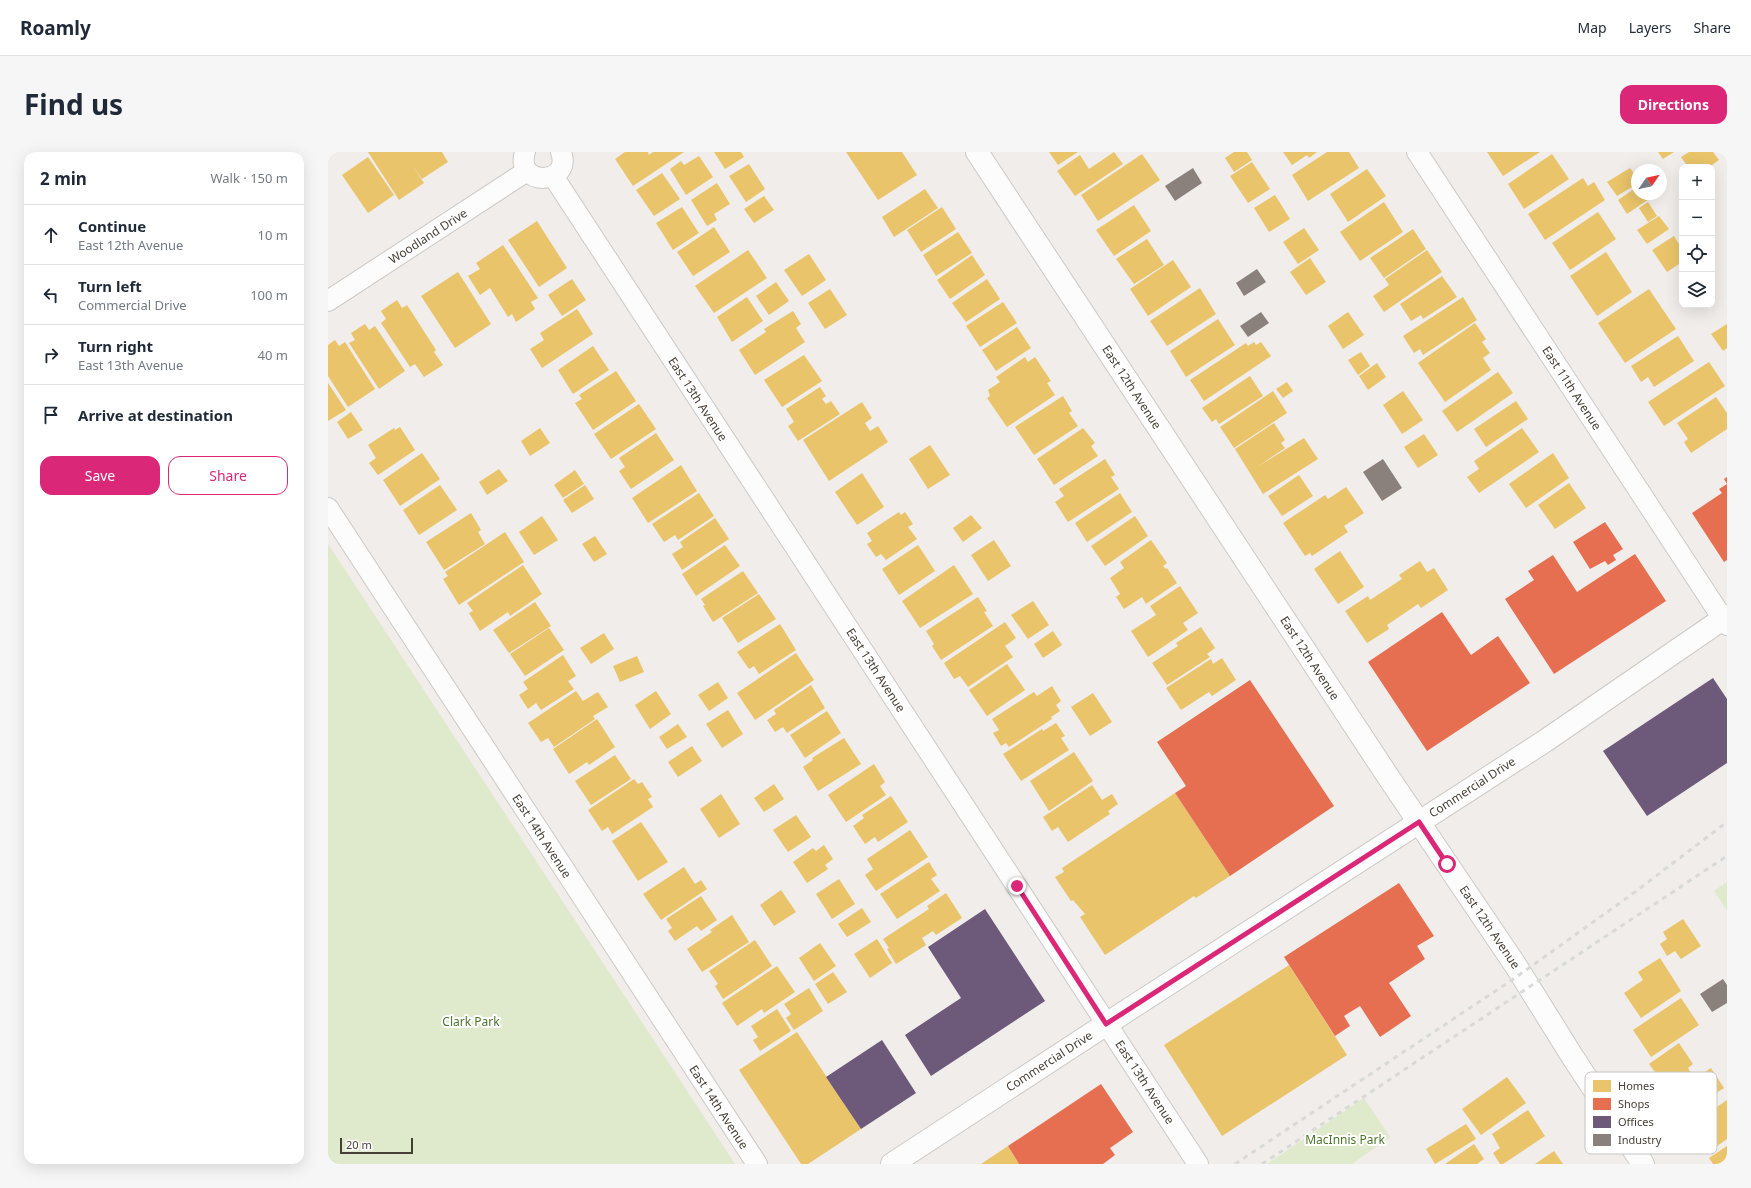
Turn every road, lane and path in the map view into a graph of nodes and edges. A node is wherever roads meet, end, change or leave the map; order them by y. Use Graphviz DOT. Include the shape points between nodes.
graph roads {
  1 [pos="561,152"];
  2 [pos="977,152"];
  3 [pos="1417,152"];
  4 [pos="526,161"];
  5 [pos="553,176"];
  6 [pos="328,301"];
  7 [pos="328,508"];
  8 [pos="1726,620"];
  9 [pos="1419,822"];
  10 [pos="1106,1024"];
  11 [pos="1585,1076"];
  12 [pos="1636,1154"];
  13 [pos="757,1164"];
  14 [pos="892,1164"];
  15 [pos="1198,1164"];
  16 [pos="1643,1164"];
  1 -- 5 [label="street" via="562,164 559,172"];
  2 -- 9 [label="street, East 12th Avenue"];
  3 -- 8 [label="street, East 11th Avenue"];
  4 -- 5 [label="street" via="539,178"];
  4 -- 6 [label="street, Woodland Drive"];
  5 -- 10 [label="street, East 13th Avenue"];
  7 -- 13 [label="street, East 14th Avenue"];
  8 -- 9 [label="street, Commercial Drive"];
  9 -- 10 [label="street, Commercial Drive"];
  9 -- 11 [label="street, East 12th Avenue" via="1516,966"];
  10 -- 14 [label="street, Commercial Drive"];
  10 -- 15 [label="street, East 13th Avenue"];
  12 -- 16 [label="street, East 12th Avenue"];
}
